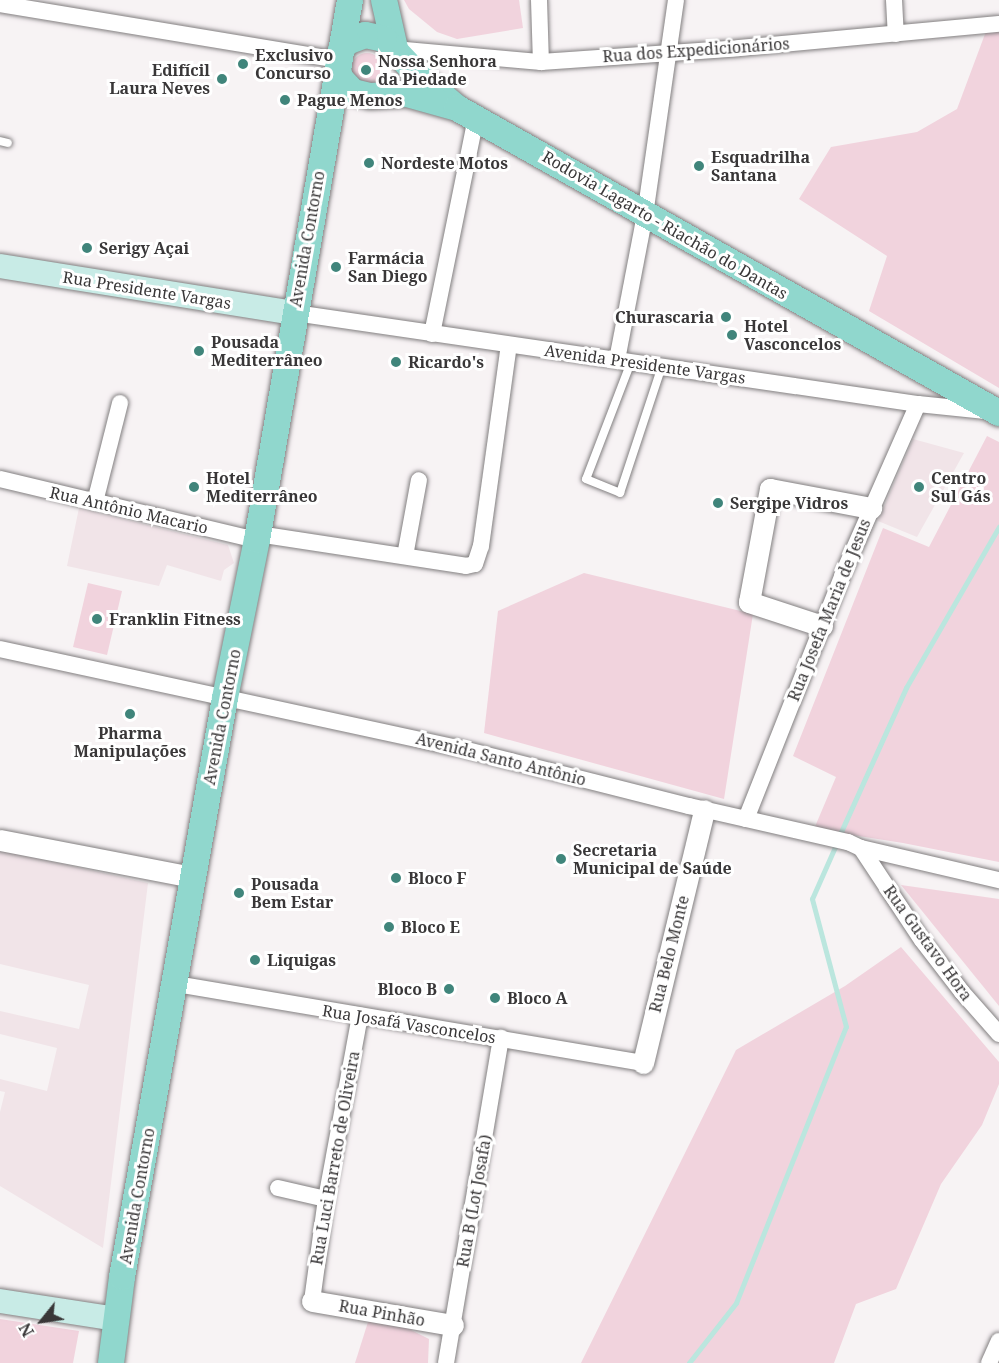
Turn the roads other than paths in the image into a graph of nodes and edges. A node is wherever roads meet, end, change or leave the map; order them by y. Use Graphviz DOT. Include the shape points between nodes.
graph roads {
  1 [pos="350,0"];
  2 [pos="384,0"];
  3 [pos="539,0"];
  4 [pos="676,0"];
  5 [pos="894,0"];
  6 [pos="0,4"];
  7 [pos="999,24"];
  8 [pos="896,34"];
  9 [pos="394,49"];
  10 [pos="666,53"];
  11 [pos="339,60"];
  12 [pos="541,62"];
  13 [pos="380,94"];
  14 [pos="467,113"];
  15 [pos="322,152"];
  16 [pos="645,215"];
  17 [pos="0,266"];
  18 [pos="295,313"];
  19 [pos="432,334"];
  20 [pos="509,345"];
  21 [pos="624,361"];
  22 [pos="662,366"];
  23 [pos="120,403"];
  24 [pos="918,404"];
  25 [pos="998,413"];
  26 [pos="0,479"];
  27 [pos="419,480"];
  28 [pos="95,502"];
  29 [pos="871,508"];
  30 [pos="257,537"];
  31 [pos="405,556"];
  32 [pos="822,626"];
  33 [pos="0,650"];
  34 [pos="225,698"];
  35 [pos="704,810"];
  36 [pos="746,819"];
  37 [pos="0,840"];
  38 [pos="861,848"];
  39 [pos="193,877"];
  40 [pos="999,880"];
  41 [pos="176,984"];
  42 [pos="360,1016"];
  43 [pos="999,1034"];
  44 [pos="501,1038"];
  45 [pos="643,1063"];
  46 [pos="278,1188"];
  47 [pos="326,1199"];
  48 [pos="312,1301"];
  49 [pos="0,1302"];
  50 [pos="116,1319"];
  51 [pos="453,1325"];
  52 [pos="999,1341"];
  53 [pos="111,1363"];
  54 [pos="446,1363"];
  55 [pos="989,1363"];
  1 -- 11 [label="main road, Avenida Contorno"];
  2 -- 9 [label="main road"];
  3 -- 12 [label="street"];
  4 -- 10 [label="street"];
  5 -- 8 [label="street"];
  6 -- 11 [label="street"];
  7 -- 8 [label="street, Rua dos Expedicionários"];
  8 -- 10 [label="street, Rua dos Expedicionários"];
  9 -- 11 [label="main road" via="384,39 365,35 347,42"];
  9 -- 12 [label="street, Rua dos Expedicionários"];
  9 -- 13 [label="main road" via="399,67 397,78"];
  9 -- 14 [label="main road" via="419,76"];
  10 -- 12 [label="street, Rua dos Expedicionários"];
  10 -- 16 [label="street"];
  11 -- 13 [label="main road" via="340,78 345,86 362,96"];
  11 -- 15 [label="main road, Avenida Contorno"];
  13 -- 14 [label="main road" via="406,94"];
  13 -- 15 [label="main road" via="344,118"];
  14 -- 16 [label="main road, Rodovia Lagarto - Riachão do Dantas"];
  14 -- 19 [label="street"];
  15 -- 18 [label="main road, Avenida Contorno"];
  16 -- 21 [label="street"];
  16 -- 25 [label="main road, Rodovia Lagarto - Riachão do Dantas"];
  17 -- 18 [label="main road, Rua Presidente Vargas"];
  18 -- 19 [label="street, Avenida Presidente Vargas"];
  18 -- 30 [label="main road, Avenida Contorno"];
  19 -- 20 [label="street, Avenida Presidente Vargas"];
  20 -- 21 [label="street, Avenida Presidente Vargas"];
  20 -- 31 [label="street, Rua Antônio Macario" via="478,559 466,566"];
  21 -- 22 [label="street, Avenida Presidente Vargas"];
  21 -- 22 [label="lane" via="586,479 620,493"];
  22 -- 24 [label="street, Avenida Presidente Vargas"];
  23 -- 28 [label="street"];
  24 -- 25 [label="street, Avenida Presidente Vargas"];
  24 -- 29 [label="street, Rua Josefa Maria de Jesus"];
  26 -- 28 [label="street, Rua Antônio Macario"];
  27 -- 31 [label="street"];
  28 -- 30 [label="street, Rua Antônio Macario"];
  29 -- 32 [label="street, Rua Josefa Maria de Jesus"];
  29 -- 32 [label="street" via="770,489 749,602"];
  30 -- 31 [label="street, Rua Antônio Macario"];
  30 -- 34 [label="main road, Avenida Contorno"];
  32 -- 36 [label="street, Rua Josefa Maria de Jesus"];
  33 -- 34 [label="street, Avenida Santo Antônio"];
  34 -- 35 [label="street, Avenida Santo Antônio" via="455,747"];
  34 -- 39 [label="main road, Avenida Contorno"];
  35 -- 36 [label="street, Avenida Santo Antônio"];
  35 -- 45 [label="street, Rua Belo Monte"];
  36 -- 38 [label="street, Avenida Santo Antônio"];
  37 -- 39 [label="street"];
  38 -- 40 [label="street, Avenida Santo Antônio"];
  38 -- 43 [label="street, Rua Gustavo Hora" via="922,940"];
  39 -- 41 [label="main road, Avenida Contorno"];
  41 -- 42 [label="street, Rua Josafá Vasconcelos"];
  41 -- 50 [label="main road, Avenida Contorno"];
  42 -- 44 [label="street, Rua Josafá Vasconcelos"];
  42 -- 47 [label="street, Rua Luci Barreto de Oliveira"];
  44 -- 45 [label="street, Rua Josafá Vasconcelos"];
  44 -- 51 [label="street, Rua B (Lot Josafa)"];
  46 -- 47 [label="street"];
  47 -- 48 [label="street, Rua Luci Barreto de Oliveira"];
  48 -- 51 [label="street, Rua Pinhão"];
  49 -- 50 [label="main road"];
  50 -- 53 [label="main road, Avenida Contorno"];
  51 -- 54 [label="street, Rua B (Lot Josafa)"];
  52 -- 55 [label="street"];
}
